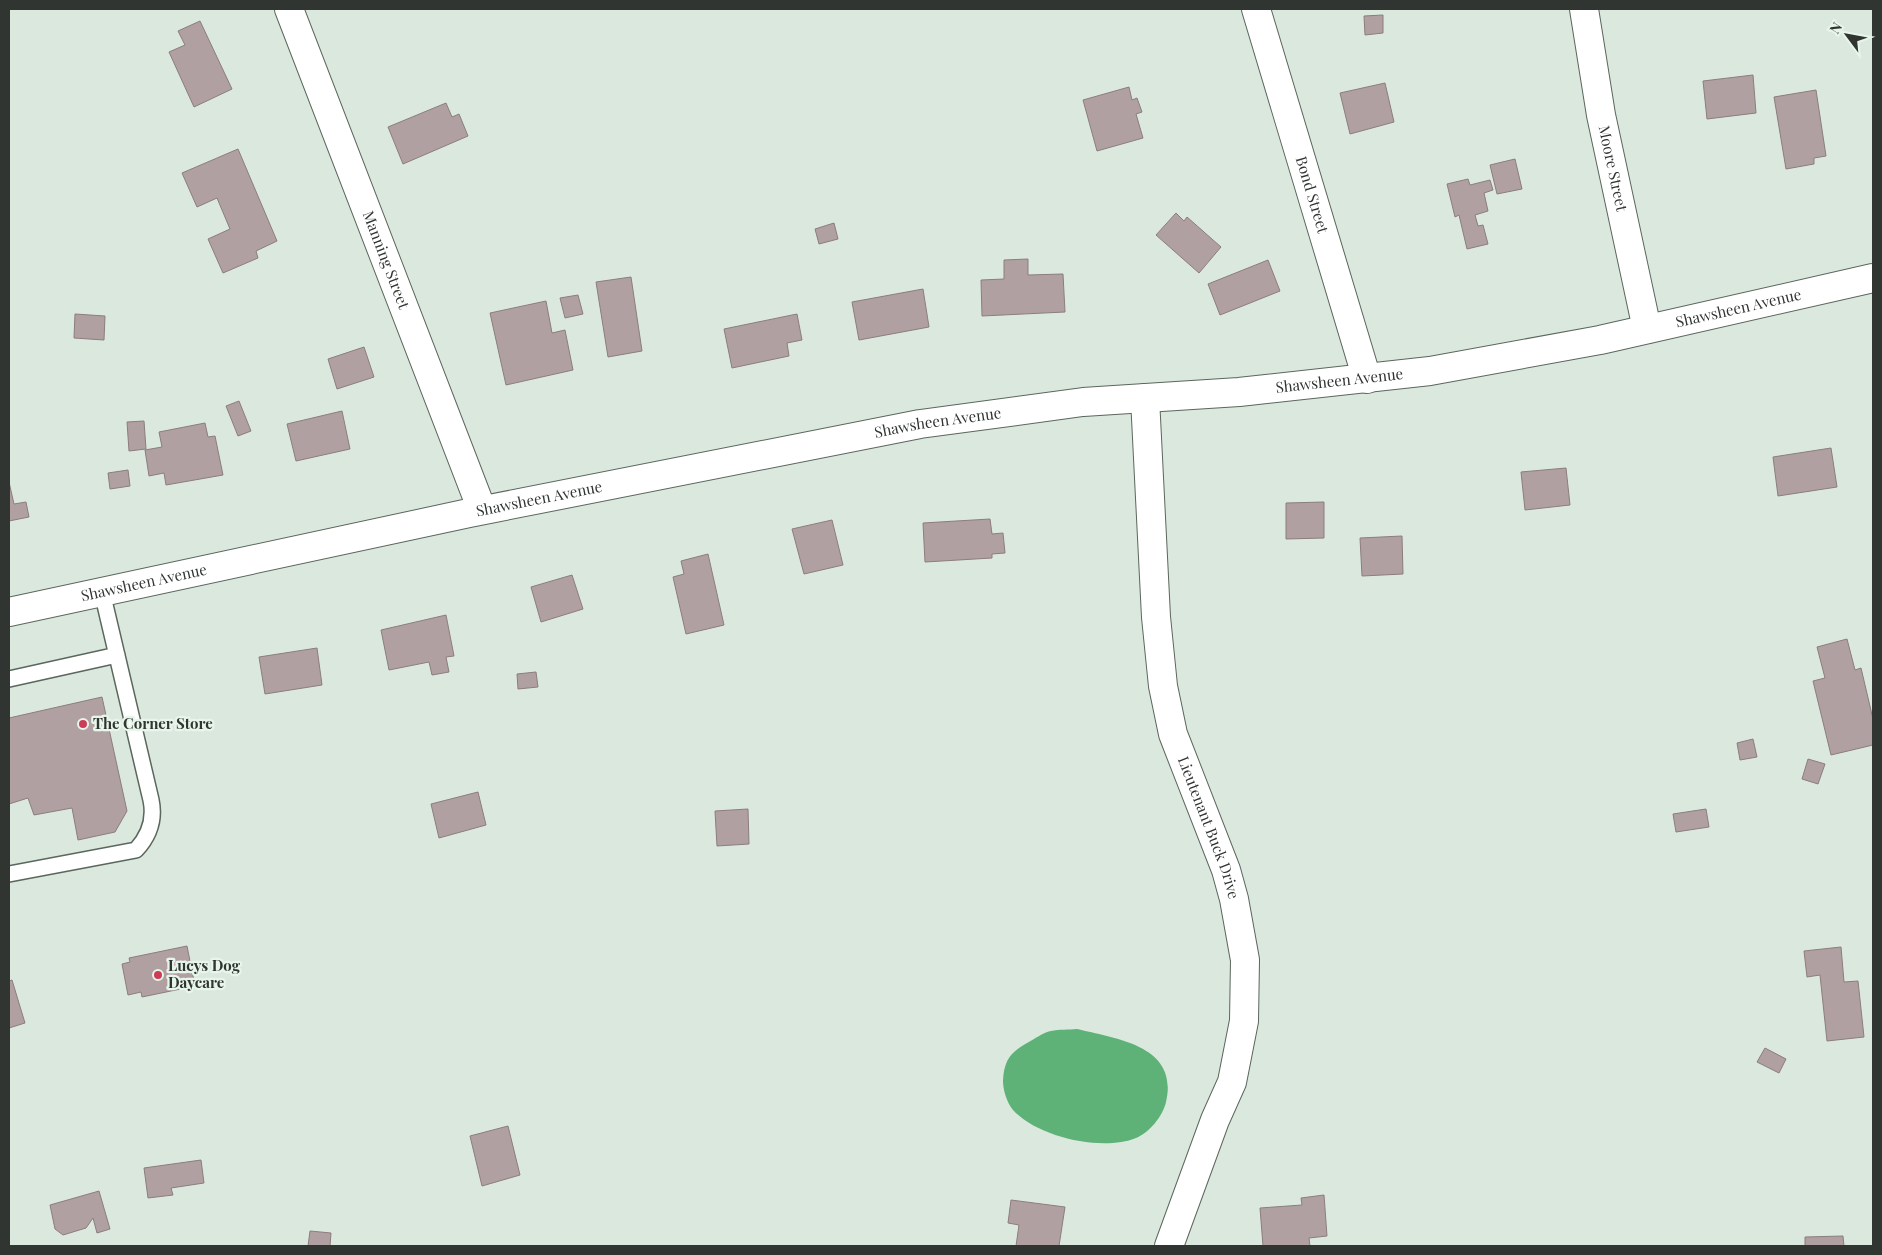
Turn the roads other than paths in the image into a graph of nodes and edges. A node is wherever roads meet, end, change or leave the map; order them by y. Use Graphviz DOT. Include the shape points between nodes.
graph roads {
  1 [pos="289,9"];
  2 [pos="1256,9"];
  3 [pos="1584,9"];
  4 [pos="1873,279"];
  5 [pos="1647,329"];
  6 [pos="1367,379"];
  7 [pos="1145,398"];
  8 [pos="482,510"];
  9 [pos="102,592"];
  10 [pos="9,612"];
  11 [pos="117,655"];
  12 [pos="9,679"];
  13 [pos="9,874"];
  14 [pos="1169,1246"];
  1 -- 8 [label="street, Manning Street"];
  2 -- 6 [label="street, Bond Street"];
  3 -- 5 [label="street, Moore Street" via="1601,115"];
  4 -- 5 [label="street, Shawsheen Avenue"];
  5 -- 6 [label="street, Shawsheen Avenue" via="1430,371"];
  6 -- 7 [label="street, Shawsheen Avenue"];
  7 -- 8 [label="street, Shawsheen Avenue" via="1083,402 920,424"];
  7 -- 14 [label="street, Lieutenant Buck Drive" via="1156,617 1163,686 1173,734 1226,870 1245,960 1244,1021 1232,1082"];
  8 -- 9 [label="street, Shawsheen Avenue"];
  9 -- 10 [label="street, Shawsheen Avenue"];
  9 -- 11 [label="lane"];
  11 -- 12 [label="lane"];
  11 -- 13 [label="lane" via="152,805 148,834 136,850"];
}
